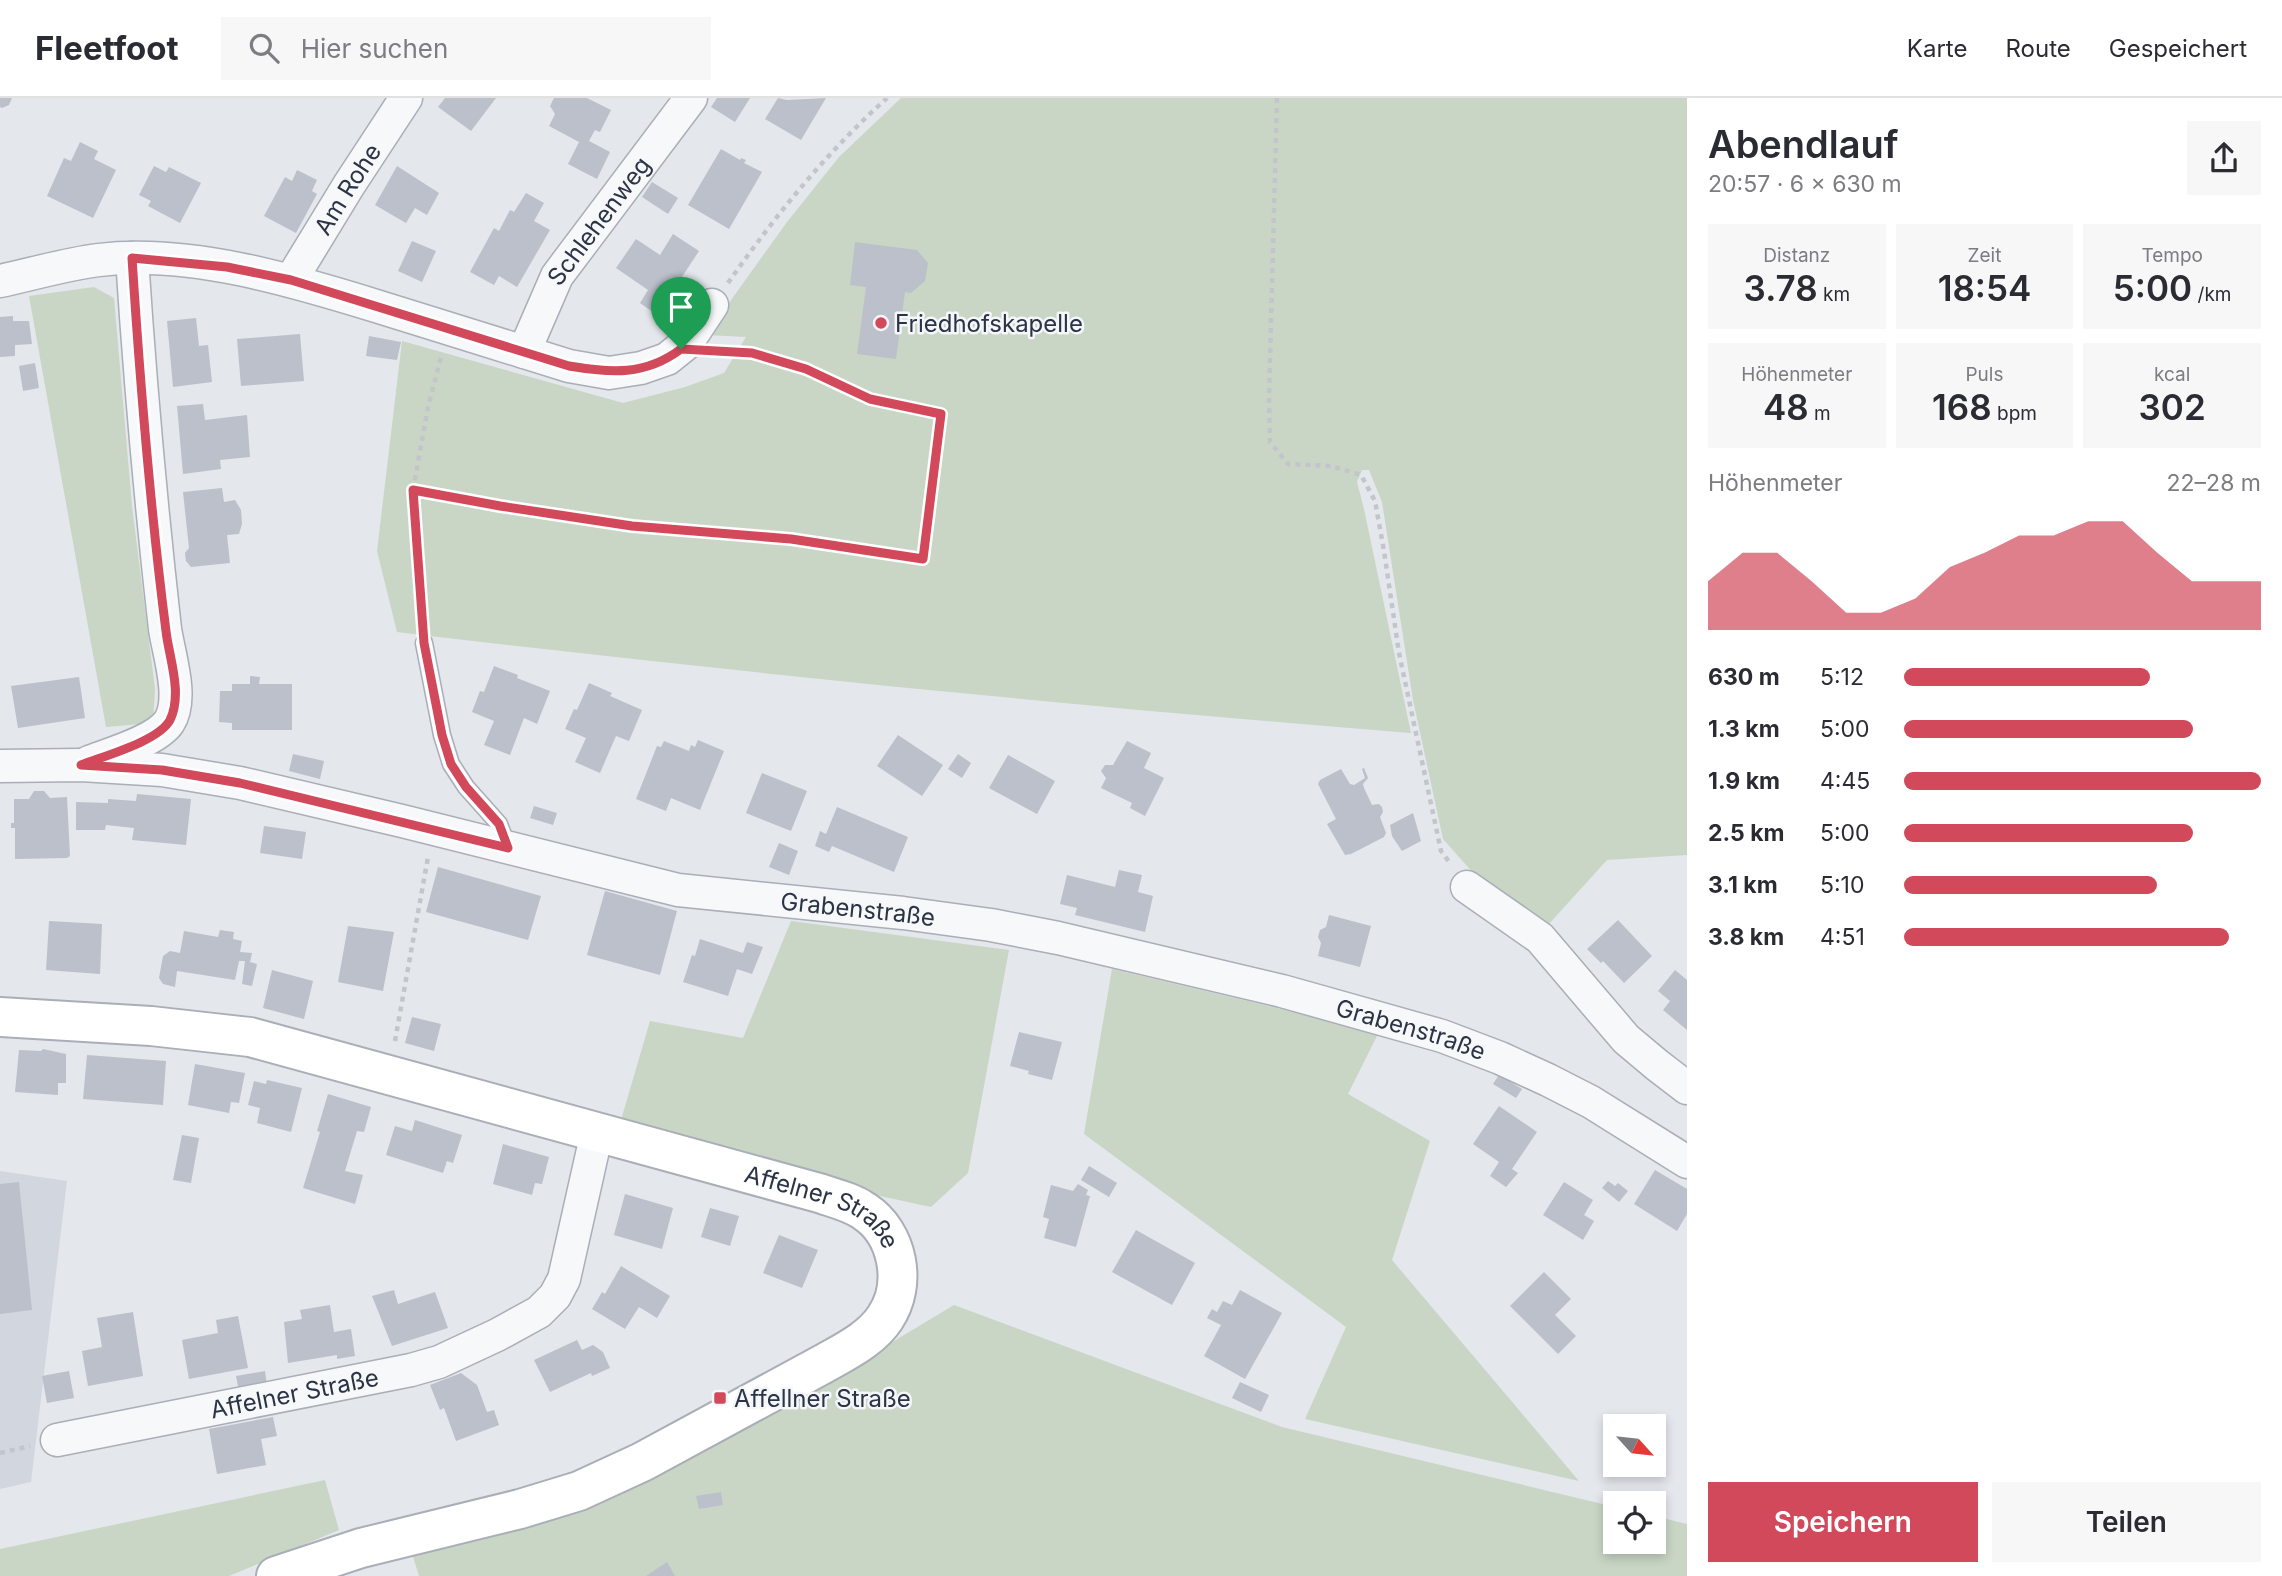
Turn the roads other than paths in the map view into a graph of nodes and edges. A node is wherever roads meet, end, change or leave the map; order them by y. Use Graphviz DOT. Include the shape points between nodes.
graph roads {
  1 [pos="406,98"];
  2 [pos="691,98"];
  3 [pos="132,258"];
  4 [pos="291,280"];
  5 [pos="0,281"];
  6 [pos="712,305"];
  7 [pos="524,352"];
  8 [pos="424,643"];
  9 [pos="81,765"];
  10 [pos="0,766"];
  11 [pos="508,848"];
  12 [pos="1467,887"];
  13 [pos="0,1017"];
  14 [pos="1687,1088"];
  15 [pos="597,1132"];
  16 [pos="1687,1162"];
  17 [pos="57,1440"];
  18 [pos="276,1576"];
  1 -- 4 [label="street, Am Rohe"];
  2 -- 7 [label="street, Schlehenweg" via="557,276"];
  3 -- 4 [label="street" via="227,267"];
  3 -- 5 [label="street" via="99,260"];
  3 -- 9 [label="street" via="139,370 176,697 168,724 156,734"];
  4 -- 7 [label="street"];
  6 -- 7 [label="street" via="681,349 641,368 609,373"];
  8 -- 11 [label="lane" via="451,764 499,824"];
  9 -- 10 [label="street, Grabenstraße"];
  9 -- 11 [label="street, Grabenstraße" via="162,770 240,783"];
  11 -- 16 [label="street, Grabenstraße" via="678,890 991,925 1282,991 1442,1036 1500,1058 1591,1102"];
  12 -- 14 [label="street" via="1540,938 1626,1039"];
  13 -- 15 [label="main road, Affelner Straße" via="241,1035"];
  15 -- 17 [label="street, Affelner Straße" via="564,1279 539,1312 439,1362 411,1370"];
  15 -- 18 [label="main road, Affelner Straße" via="806,1189 865,1211 890,1240 897,1260 898,1282 886,1317 850,1349 642,1462 579,1491 361,1548"];
}
